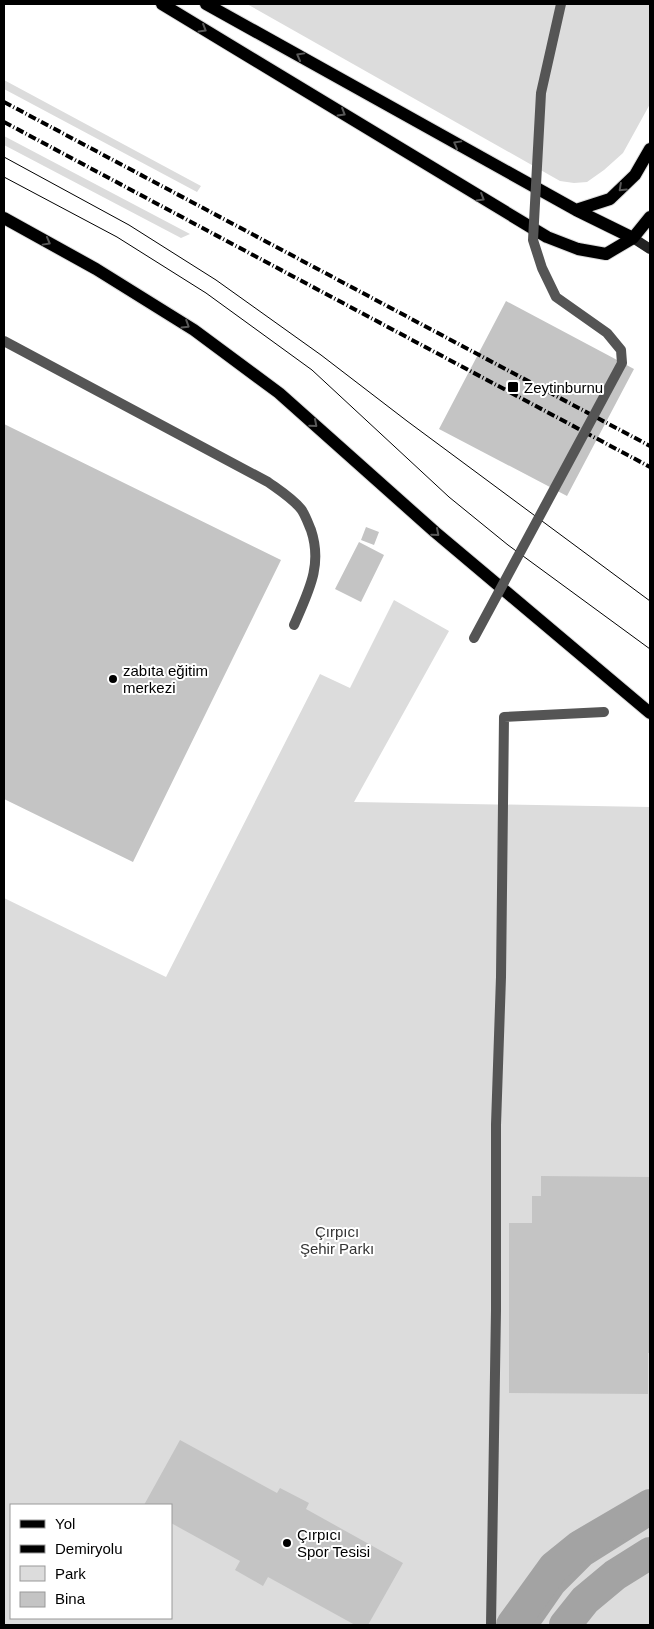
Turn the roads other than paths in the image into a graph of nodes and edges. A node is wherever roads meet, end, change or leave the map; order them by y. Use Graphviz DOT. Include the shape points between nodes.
graph roads {
  1 [pos="162,4"];
  2 [pos="206,4"];
  3 [pos="562,4"];
  4 [pos="650,149"];
  5 [pos="576,210"];
  6 [pos="650,217"];
  7 [pos="4,218"];
  8 [pos="633,238"];
  9 [pos="650,250"];
  10 [pos="4,341"];
  11 [pos="294,625"];
  12 [pos="474,638"];
  13 [pos="604,712"];
  14 [pos="650,713"];
  15 [pos="491,1625"];
  1 -- 8 [label="main road, one-way" via="547,237 578,250 606,254"];
  5 -- 2 [label="main road, one-way"];
  3 -- 12 [label="street, bridge" via="541,93 533,240 556,297 607,333 621,350 622,362"];
  4 -- 5 [label="main road, one-way" via="635,175 610,199"];
  5 -- 8 [label="main road"];
  6 -- 8 [label="main road"];
  7 -- 14 [label="main road, one-way" via="96,269 194,330 279,393 435,532"];
  8 -- 9 [label="main road"];
  10 -- 11 [label="street" via="268,482 302,509 315,542 316,556 310,589"];
  13 -- 15 [label="street" via="504,716"];
}
